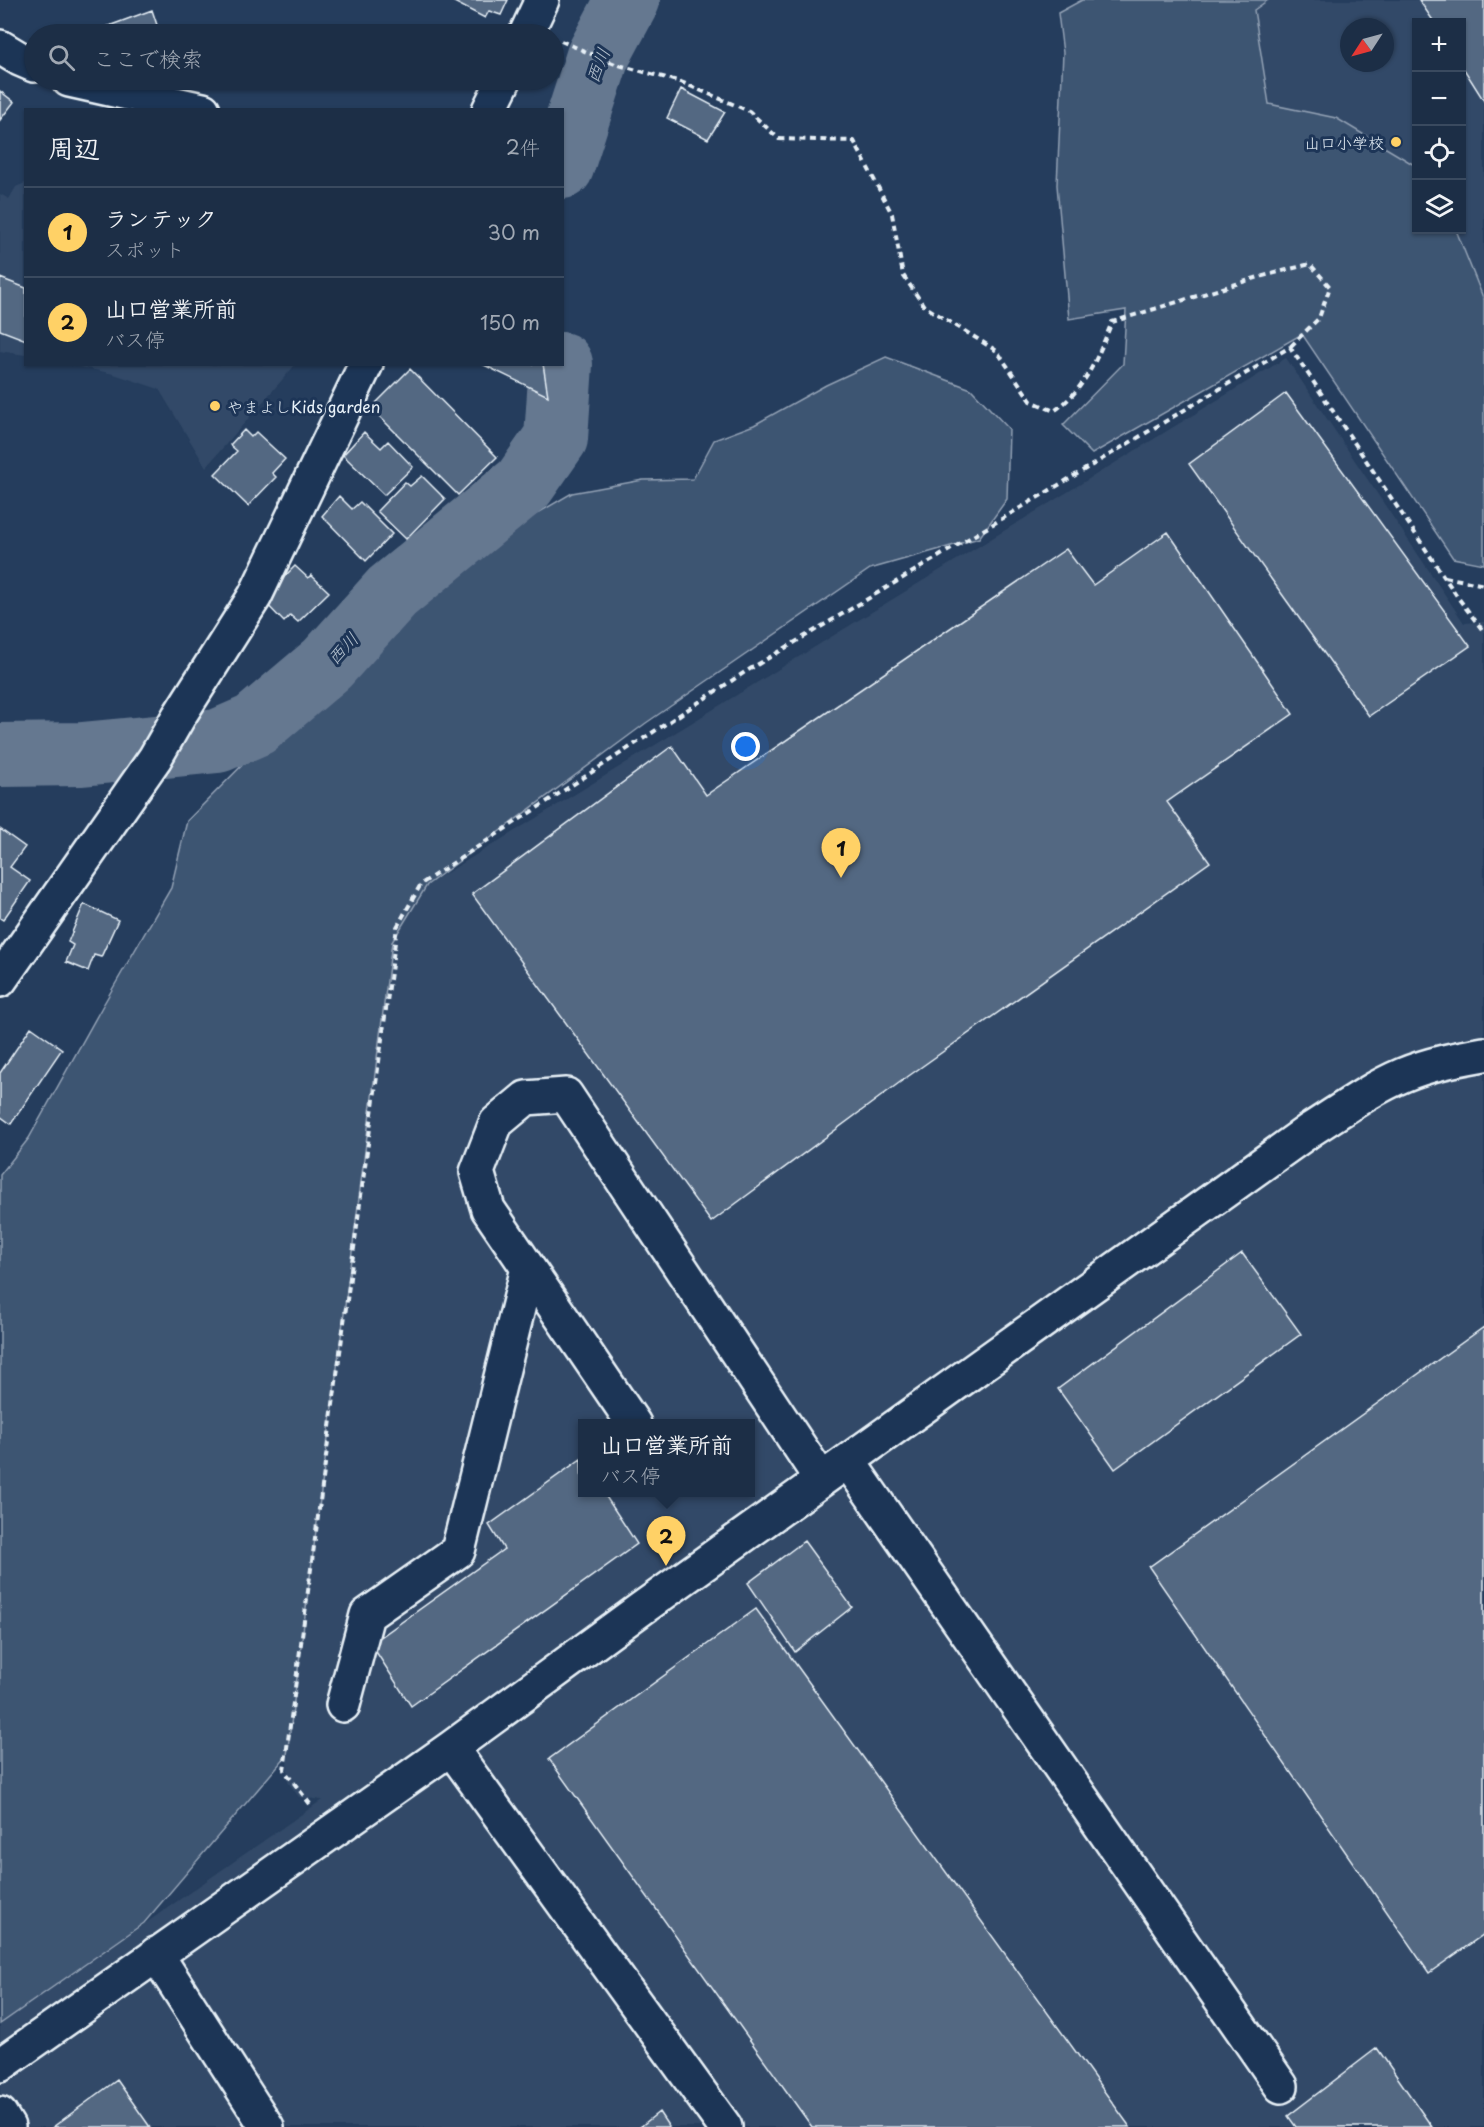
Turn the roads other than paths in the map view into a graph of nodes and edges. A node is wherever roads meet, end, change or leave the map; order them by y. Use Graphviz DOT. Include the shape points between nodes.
graph roads {
  1 [pos="542,0"];
  2 [pos="531,24"];
  3 [pos="0,47"];
  4 [pos="24,61"];
  5 [pos="114,90"];
  6 [pos="499,90"];
  7 [pos="194,108"];
  8 [pos="490,108"];
  9 [pos="365,366"];
  10 [pos="0,980"];
  11 [pos="1484,1054"];
  12 [pos="528,1268"];
  13 [pos="631,1419"];
  14 [pos="848,1461"];
  15 [pos="821,1479"];
  16 [pos="343,1705"];
  17 [pos="451,1748"];
  18 [pos="156,1954"];
  19 [pos="0,2065"];
  20 [pos="1281,2086"];
  21 [pos="0,2115"];
  22 [pos="8,2127"];
  23 [pos="267,2127"];
  24 [pos="725,2127"];
  1 -- 2 [label="street"];
  3 -- 4 [label="street"];
  5 -- 7 [label="street"];
  6 -- 8 [label="street"];
  9 -- 10 [label="street" via="255,596 155,758"];
  11 -- 14 [label="street" via="1403,1075 1310,1130"];
  12 -- 13 [label="street"];
  12 -- 15 [label="street" via="488,1209 477,1172 496,1123 526,1098 566,1095"];
  12 -- 16 [label="street" via="458,1551 366,1615"];
  14 -- 15 [label="street"];
  14 -- 20 [label="street"];
  15 -- 17 [label="street"];
  17 -- 18 [label="street"];
  17 -- 24 [label="street"];
  18 -- 19 [label="street"];
  18 -- 23 [label="street"];
  21 -- 22 [label="street"];
}
